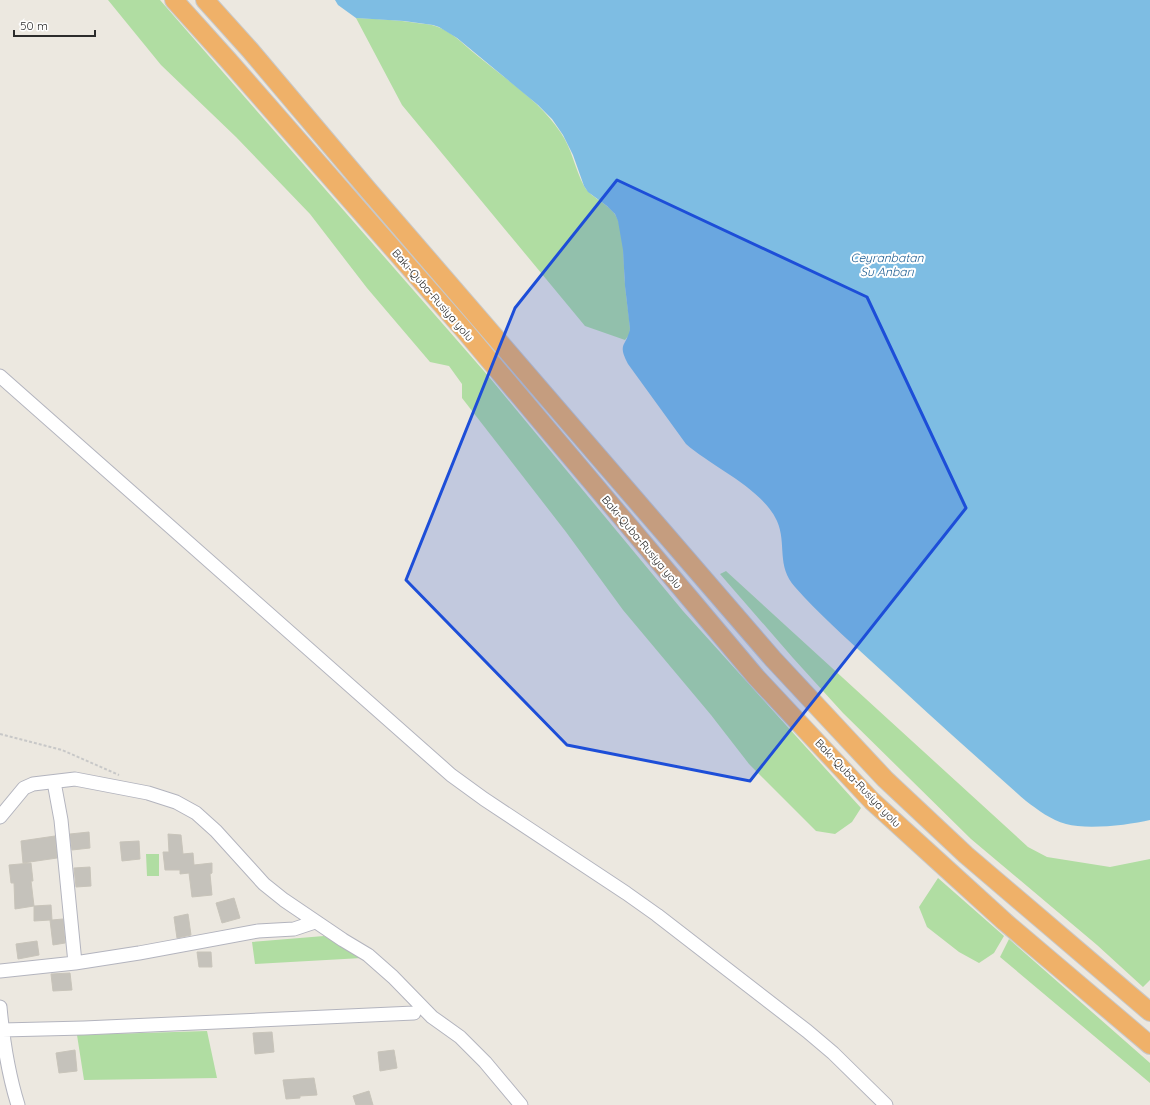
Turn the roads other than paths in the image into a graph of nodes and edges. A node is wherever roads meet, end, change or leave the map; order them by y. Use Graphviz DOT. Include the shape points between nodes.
graph roads {
  1 [pos="174,0"];
  2 [pos="205,0"];
  3 [pos="0,376"];
  4 [pos="54,782"];
  5 [pos="0,817"];
  6 [pos="315,922"];
  7 [pos="75,963"];
  8 [pos="0,972"];
  9 [pos="0,1007"];
  10 [pos="1150,1012"];
  11 [pos="414,1013"];
  12 [pos="2,1030"];
  13 [pos="1150,1045"];
  14 [pos="18,1105"];
  15 [pos="521,1105"];
  16 [pos="886,1105"];
  1 -- 13 [label="highway, Bakı-Quba-Rusiya yolu" via="464,330 756,677 872,801 1005,922"];
  2 -- 10 [label="highway, Bakı-Quba-Rusiya yolu" via="773,659 885,779 966,856"];
  3 -- 16 [label="street" via="451,775 657,915 807,1031"];
  4 -- 5 [label="street" via="33,784 24,788"];
  4 -- 6 [label="street" via="75,779 148,793 176,802 196,813 264,884"];
  4 -- 7 [label="street" via="61,820"];
  6 -- 7 [label="street" via="294,929 258,931"];
  6 -- 15 [label="street" via="368,955 388,972 432,1017 460,1037"];
  7 -- 8 [label="street"];
  9 -- 12 [label="street"];
  11 -- 12 [label="street" via="99,1028"];
  12 -- 14 [label="street"];
}
